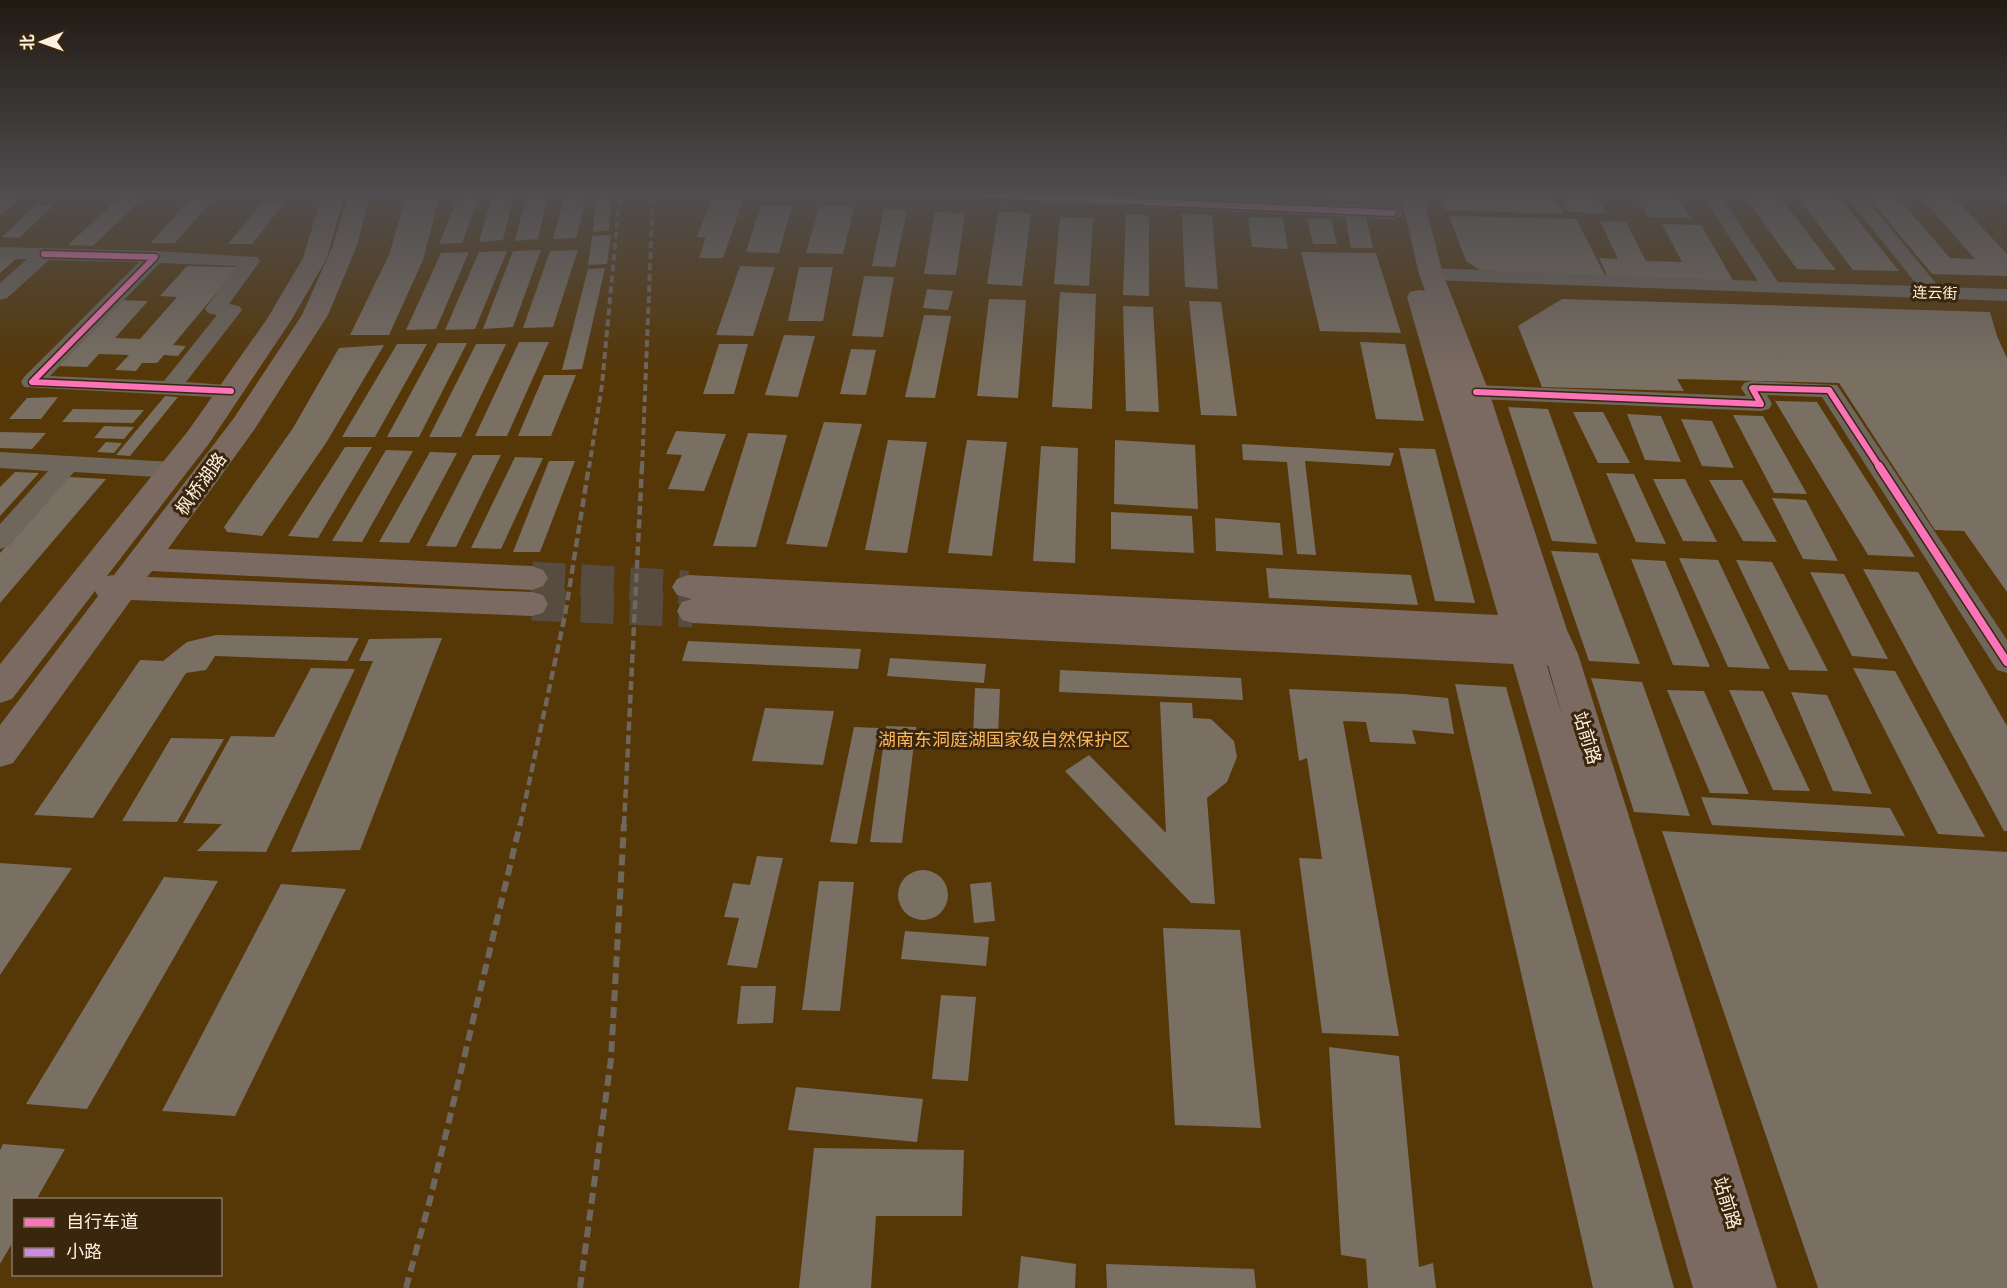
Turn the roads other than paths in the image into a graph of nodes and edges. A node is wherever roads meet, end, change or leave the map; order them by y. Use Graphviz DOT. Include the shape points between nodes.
graph roads {
  1 [pos="319,252"];
  2 [pos="342,252"];
  3 [pos="1414,252"];
  4 [pos="1421,252"];
  5 [pos="1748,252"];
  6 [pos="1901,252"];
  7 [pos="0,253"];
  8 [pos="44,254"];
  9 [pos="155,256"];
  10 [pos="1431,274"];
  11 [pos="1772,288"];
  12 [pos="1933,292"];
  13 [pos="0,294"];
  14 [pos="2007,295"];
  15 [pos="170,388"];
  16 [pos="231,391"];
  17 [pos="1476,392"];
  18 [pos="0,460"];
  19 [pos="68,464"];
  20 [pos="173,470"];
  21 [pos="0,540"];
  22 [pos="146,559"];
  23 [pos="82,586"];
  24 [pos="124,588"];
  25 [pos="691,599"];
  26 [pos="1539,641"];
  27 [pos="2007,662"];
  28 [pos="0,688"];
  29 [pos="0,752"];
  30 [pos="1717,1288"];
  31 [pos="1753,1288"];
  1 -- 16 [label="main road, 枫桥湖路"];
  2 -- 22 [label="main road, 枫桥湖路" via="315,315 244,424"];
  3 -- 26 [label="main road, 站前路"];
  4 -- 10 [label="main road, 站前路"];
  5 -- 11 [label="street"];
  6 -- 12 [label="street"];
  7 -- 8 [label="street"];
  8 -- 9 [label="street"];
  8 -- 13 [label="street"];
  9 -- 15 [label="street" via="250,261 215,309 232,310"];
  9 -- 15 [label="street" via="32,382"];
  10 -- 11 [label="street, 连云街"];
  10 -- 17 [label="main road, 站前路"];
  11 -- 12 [label="street, 连云街"];
  12 -- 14 [label="street, 连云街"];
  15 -- 16 [label="street"];
  16 -- 20 [label="main road, 枫桥湖路"];
  17 -- 26 [label="main road, 站前路"];
  17 -- 27 [label="street" via="1761,404 1752,388 1829,390"];
  18 -- 19 [label="street"];
  19 -- 20 [label="street"];
  19 -- 21 [label="street"];
  20 -- 23 [label="main road, 枫桥湖路"];
  22 -- 24 [label="main road, 枫桥湖路"];
  22 -- 24 [label="main road" via="532,591"];
  23 -- 24 [label="main road"];
  23 -- 28 [label="main road, 枫桥湖路"];
  24 -- 29 [label="main road, 枫桥湖路"];
  25 -- 26 [label="main road"];
  26 -- 30 [label="main road, 站前路"];
  26 -- 31 [label="main road, 站前路"];
}
